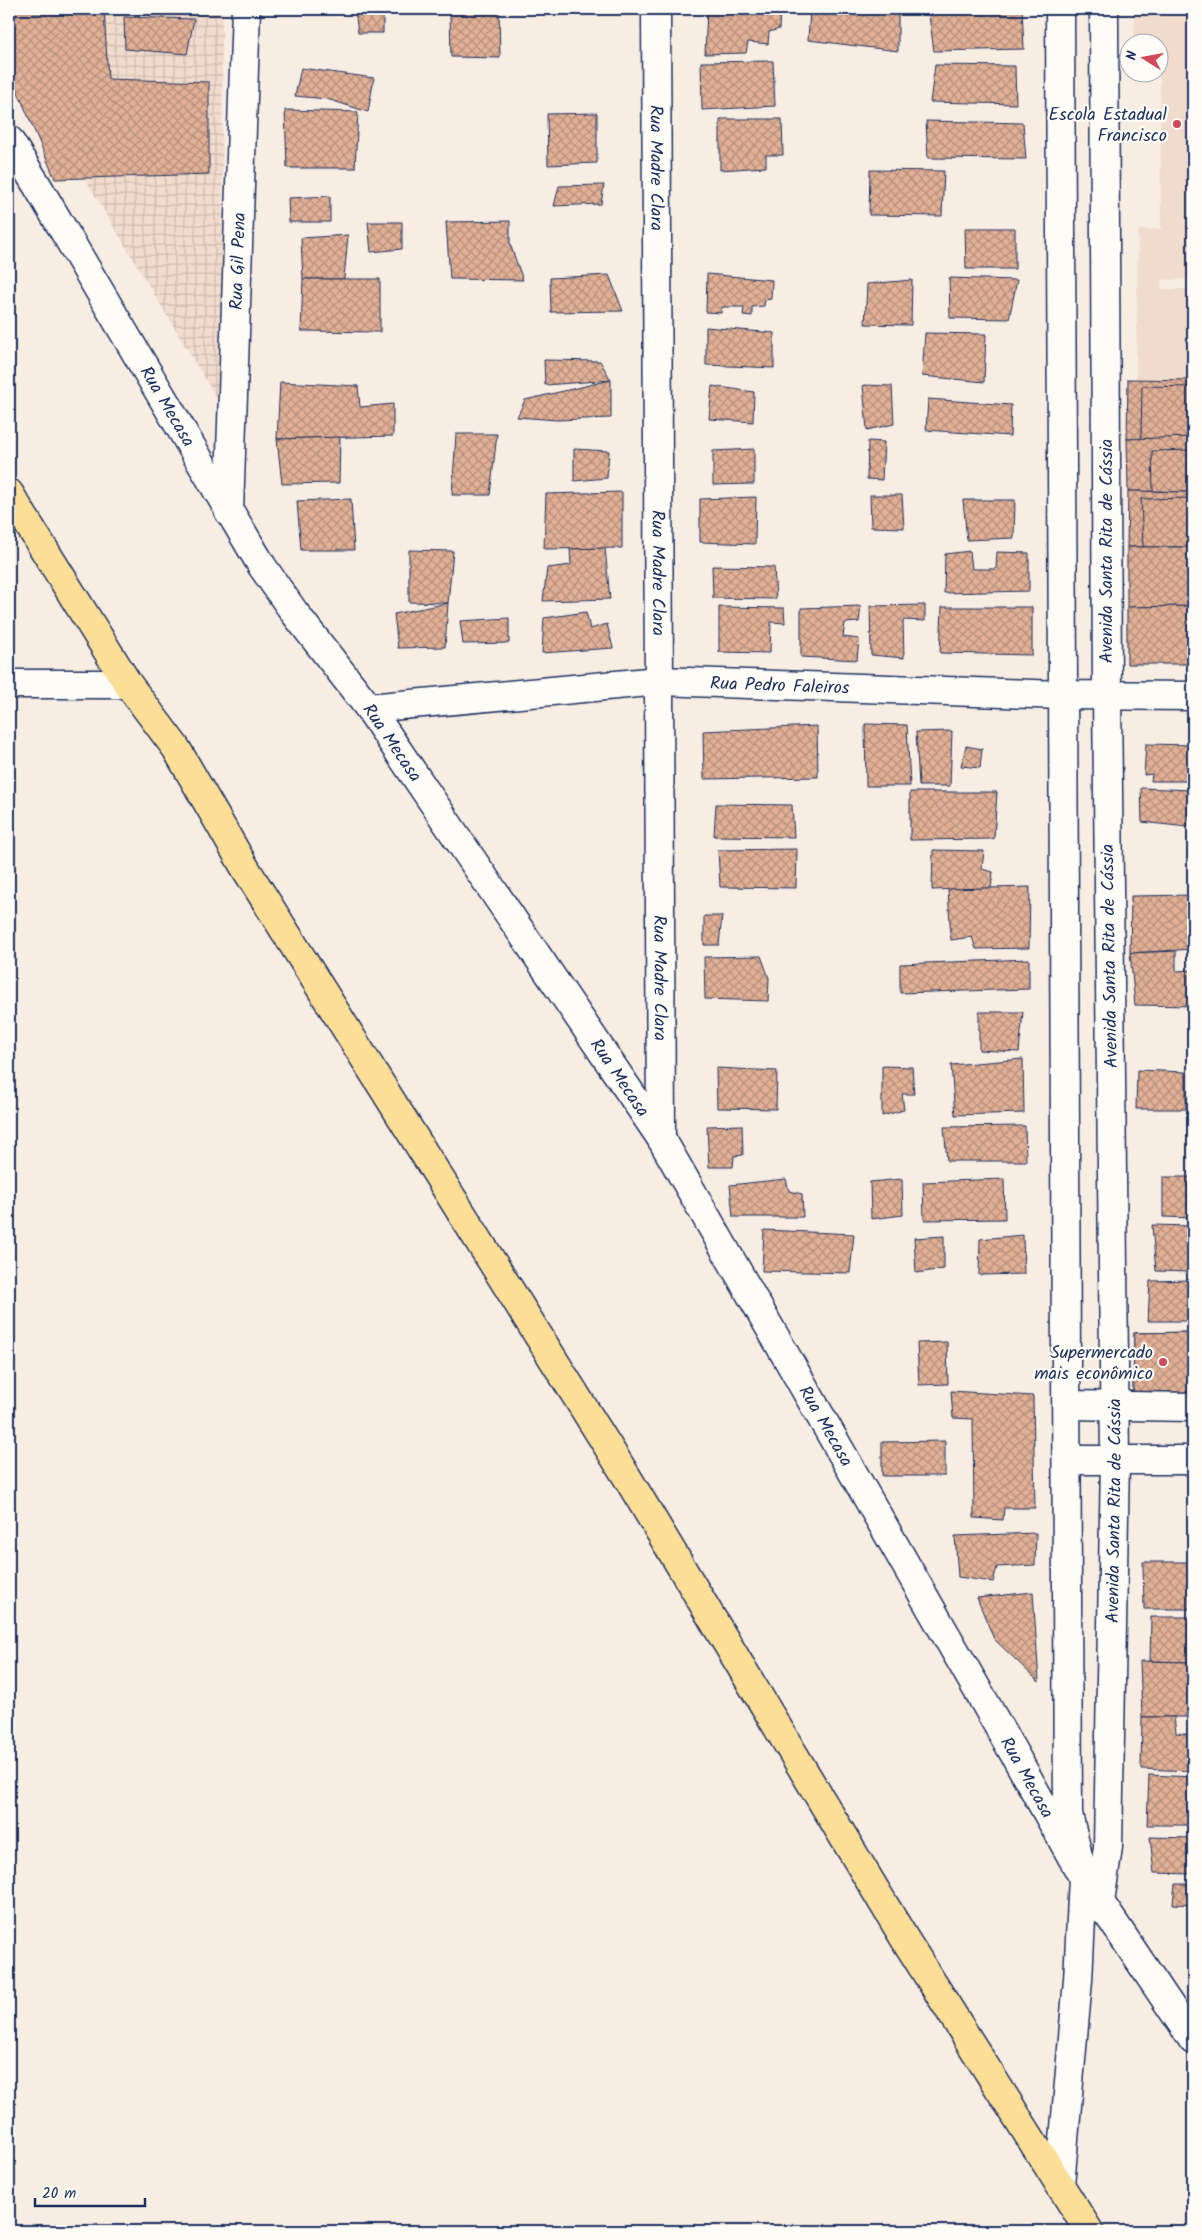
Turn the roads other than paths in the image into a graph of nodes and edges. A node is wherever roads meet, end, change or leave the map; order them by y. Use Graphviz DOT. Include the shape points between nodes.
graph roads {
  1 [pos="246,9"];
  2 [pos="656,9"];
  3 [pos="1060,9"];
  4 [pos="1104,9"];
  5 [pos="9,140"];
  6 [pos="9,494"];
  7 [pos="229,512"];
  8 [pos="659,681"];
  9 [pos="9,684"];
  10 [pos="128,684"];
  11 [pos="1063,695"];
  12 [pos="1107,695"];
  13 [pos="1193,696"];
  14 [pos="369,708"];
  15 [pos="660,1138"];
  16 [pos="1066,1405"];
  17 [pos="1113,1406"];
  18 [pos="1193,1407"];
  19 [pos="1067,1460"];
  20 [pos="1115,1460"];
  21 [pos="1193,1460"];
  22 [pos="1083,1877"];
  23 [pos="1102,1902"];
  24 [pos="1078,1980"];
  25 [pos="1193,2040"];
  26 [pos="1060,2185"];
  27 [pos="1089,2231"];
  1 -- 7 [label="street, Rua Gil Pena"];
  2 -- 8 [label="street, Rua Madre Clara"];
  3 -- 11 [label="street"];
  4 -- 12 [label="street, Avenida Santa Rita de Cássia"];
  5 -- 7 [label="street, Rua Mecasa"];
  6 -- 10 [label="main road"];
  7 -- 14 [label="street, Rua Mecasa" via="294,612"];
  8 -- 11 [label="street, Rua Pedro Faleiros"];
  8 -- 14 [label="street, Rua Pedro Faleiros"];
  8 -- 15 [label="street, Rua Madre Clara"];
  9 -- 10 [label="street"];
  10 -- 26 [label="main road" via="176,748 244,866 627,1477 901,1933"];
  11 -- 12 [label="street, Rua Pedro Faleiros"];
  11 -- 16 [label="street"];
  12 -- 13 [label="street, Rua Pedro Faleiros"];
  12 -- 17 [label="street, Avenida Santa Rita de Cássia"];
  14 -- 15 [label="street, Rua Mecasa"];
  15 -- 22 [label="street, Rua Mecasa"];
  16 -- 17 [label="street"];
  16 -- 19 [label="street"];
  17 -- 18 [label="street"];
  17 -- 20 [label="street, Avenida Santa Rita de Cássia"];
  19 -- 20 [label="street"];
  19 -- 22 [label="street" via="1068,1814"];
  20 -- 21 [label="street"];
  20 -- 23 [label="street, Avenida Santa Rita de Cássia" via="1108,1847"];
  22 -- 23 [label="street, Rua Mecasa"];
  22 -- 24 [label="street"];
  23 -- 24 [label="street, Avenida Santa Rita de Cássia"];
  23 -- 25 [label="street, Rua Mecasa"];
  24 -- 26 [label="street"];
  26 -- 27 [label="main road"];
}
